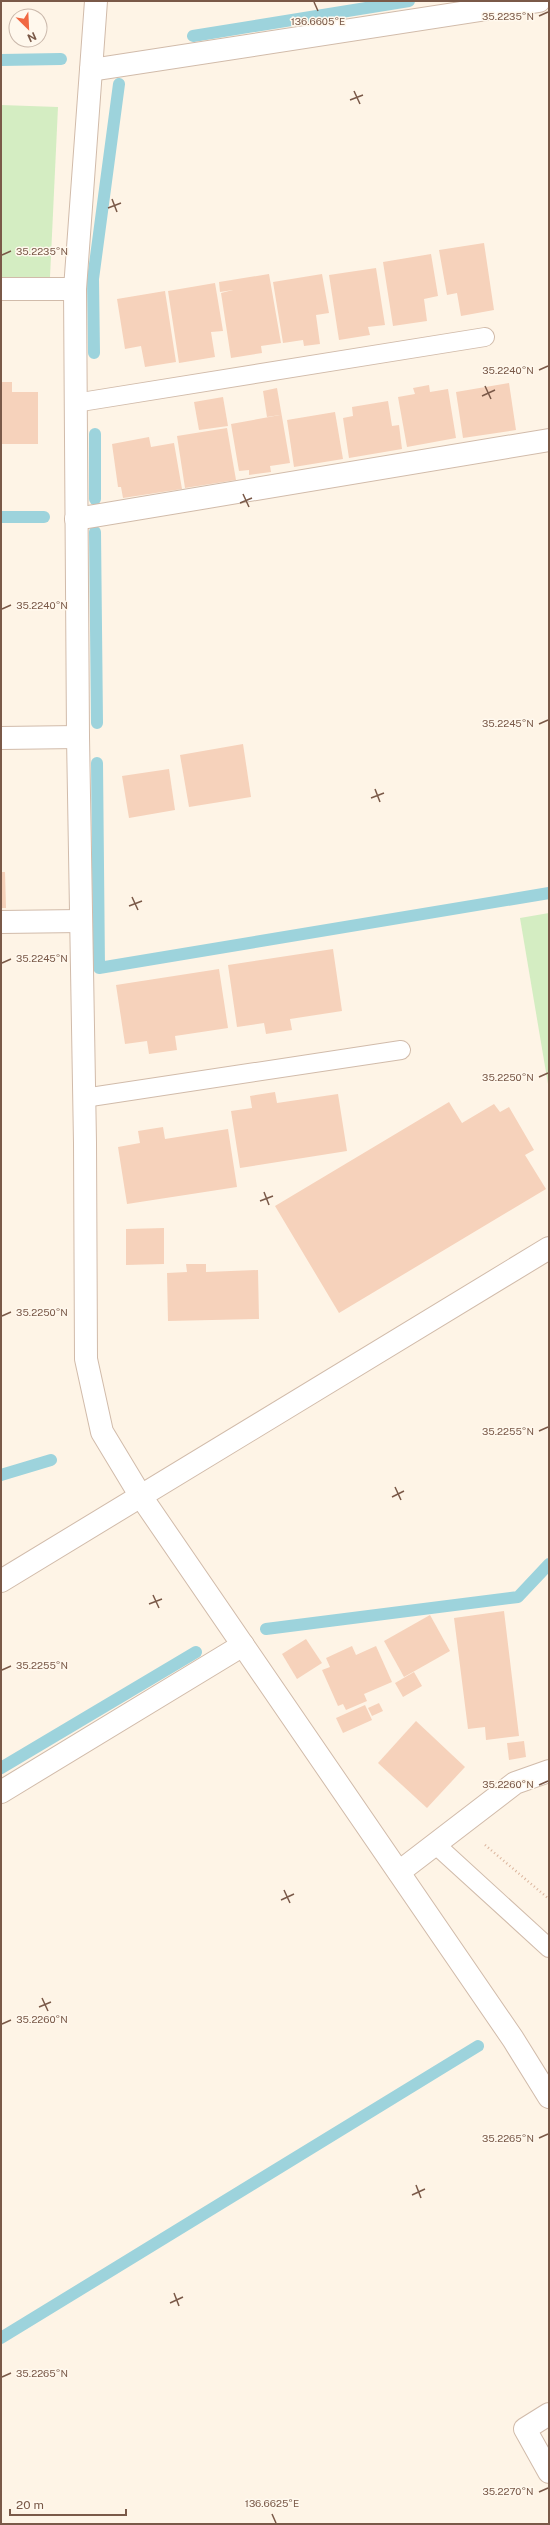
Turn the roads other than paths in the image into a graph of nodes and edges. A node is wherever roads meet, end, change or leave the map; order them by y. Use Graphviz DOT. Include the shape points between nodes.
graph roads {
  1 [pos="96,1"];
  2 [pos="539,1"];
  3 [pos="91,70"];
  4 [pos="1,289"];
  5 [pos="75,289"];
  6 [pos="485,337"];
  7 [pos="75,403"];
  8 [pos="549,440"];
  9 [pos="76,519"];
  10 [pos="1,738"];
  11 [pos="78,738"];
  12 [pos="81,921"];
  13 [pos="1,922"];
  14 [pos="401,1050"];
  15 [pos="84,1098"];
  16 [pos="549,1248"];
  17 [pos="140,1496"];
  18 [pos="1,1581"];
  19 [pos="242,1645"];
  20 [pos="549,1771"];
  21 [pos="1,1792"];
  22 [pos="435,1844"];
  23 [pos="399,1872"];
  24 [pos="549,1948"];
  25 [pos="549,2097"];
  26 [pos="549,2414"];
  27 [pos="549,2472"];
  1 -- 3 [label="street"];
  2 -- 3 [label="street"];
  3 -- 5 [label="street"];
  4 -- 5 [label="street"];
  5 -- 7 [label="street"];
  6 -- 7 [label="lane"];
  7 -- 9 [label="street"];
  8 -- 9 [label="street"];
  9 -- 11 [label="street"];
  10 -- 11 [label="street"];
  11 -- 12 [label="street"];
  12 -- 13 [label="street"];
  12 -- 15 [label="street"];
  14 -- 15 [label="lane"];
  15 -- 17 [label="street" via="86,1359 102,1432"];
  16 -- 17 [label="street"];
  17 -- 18 [label="street"];
  17 -- 19 [label="street"];
  19 -- 21 [label="street"];
  19 -- 23 [label="street"];
  20 -- 22 [label="street" via="515,1783"];
  22 -- 23 [label="street"];
  22 -- 24 [label="lane"];
  23 -- 25 [label="street" via="513,2039"];
  26 -- 27 [label="street" via="525,2429"];
}
